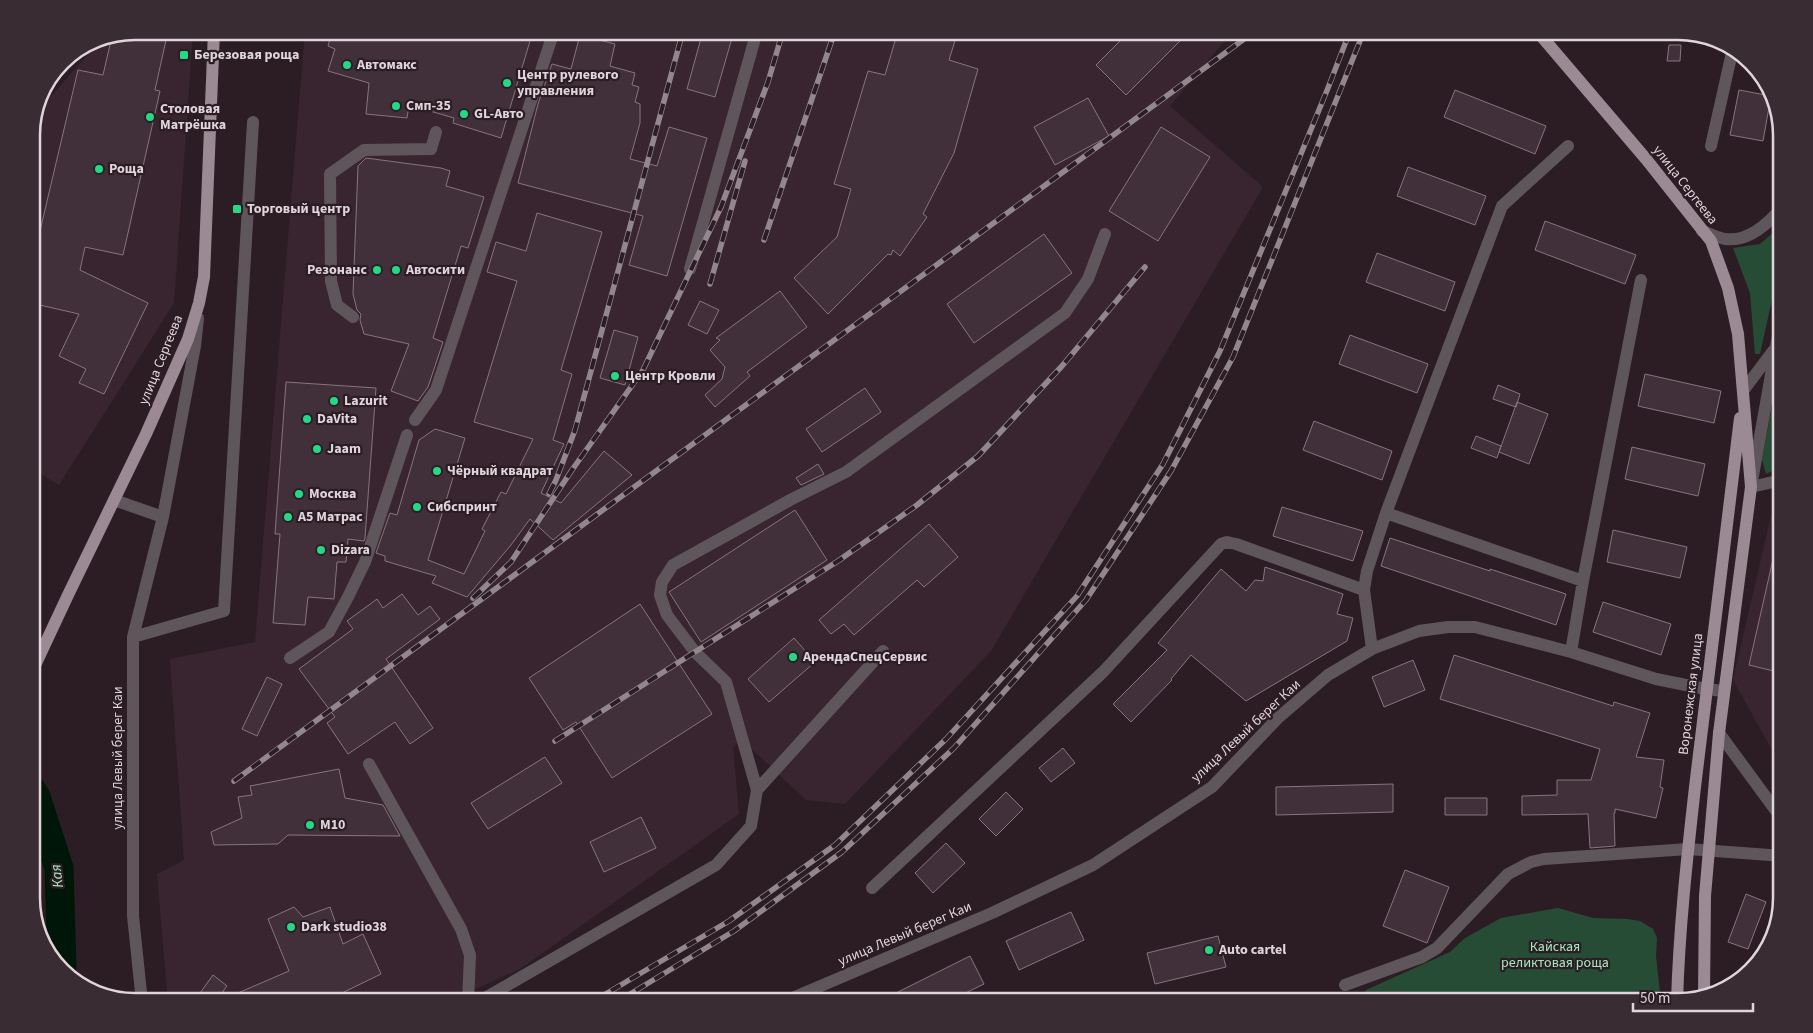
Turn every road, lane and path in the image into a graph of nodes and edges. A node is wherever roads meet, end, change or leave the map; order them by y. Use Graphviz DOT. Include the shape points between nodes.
graph roads {
  1 [pos="214,40"];
  2 [pos="551,40"];
  3 [pos="754,40"];
  4 [pos="1545,40"];
  5 [pos="1731,56"];
  6 [pos="253,122"];
  7 [pos="436,132"];
  8 [pos="1568,146"];
  9 [pos="1711,146"];
  10 [pos="1773,218"];
  11 [pos="1702,230"];
  12 [pos="1105,234"];
  13 [pos="690,269"];
  14 [pos="1641,280"];
  15 [pos="199,303"];
  16 [pos="353,317"];
  17 [pos="1773,353"];
  18 [pos="1773,361"];
  19 [pos="1743,391"];
  20 [pos="415,420"];
  21 [pos="407,435"];
  22 [pos="1773,482"];
  23 [pos="1751,487"];
  24 [pos="114,500"];
  25 [pos="1386,513"];
  26 [pos="163,517"];
  27 [pos="1583,581"];
  28 [pos="1364,590"];
  29 [pos="133,637"];
  30 [pos="1372,649"];
  31 [pos="883,651"];
  32 [pos="1571,652"];
  33 [pos="40,657"];
  34 [pos="290,658"];
  35 [pos="1706,690"];
  36 [pos="1724,691"];
  37 [pos="1719,733"];
  38 [pos="369,764"];
  39 [pos="757,790"];
  40 [pos="1773,807"];
  41 [pos="1688,849"];
  42 [pos="1709,850"];
  43 [pos="1773,855"];
  44 [pos="872,888"];
  45 [pos="1345,985"];
  46 [pos="1704,989"];
  47 [pos="141,993"];
  48 [pos="468,993"];
  49 [pos="494,993"];
  50 [pos="804,993"];
  51 [pos="1677,993"];
  1 -- 15 [label="main road, улица Сергеева" via="204,277"];
  2 -- 20 [label="street" via="436,390"];
  3 -- 13 [label="street"];
  4 -- 11 [label="main road, улица Сергеева"];
  5 -- 9 [label="street"];
  6 -- 29 [label="street" via="224,611"];
  7 -- 16 [label="street" via="431,149 364,150 330,174 331,281 337,305"];
  8 -- 25 [label="street" via="1502,206"];
  10 -- 11 [label="street" via="1743,238 1724,239"];
  11 -- 19 [label="main road, улица Сергеева" via="1710,241 1728,288 1738,334"];
  12 -- 39 [label="street" via="1088,279 1065,313 846,472 792,498 673,565 662,582 660,595 667,615 695,652 726,682"];
  14 -- 27 [label="street"];
  15 -- 24 [label="main road, улица Сергеева" via="188,339"];
  15 -- 26 [label="street, улица Левый берег Каи" via="195,346"];
  17 -- 19 [label="street"];
  18 -- 23 [label="street"];
  19 -- 23 [label="main road"];
  19 -- 35 [label="main road, Воронежская улица"];
  21 -- 34 [label="street" via="365,562 334,624 329,632"];
  22 -- 23 [label="street"];
  23 -- 36 [label="main road"];
  24 -- 26 [label="street"];
  24 -- 33 [label="main road, улица Сергеева"];
  25 -- 27 [label="street"];
  25 -- 28 [label="street"];
  26 -- 29 [label="street, улица Левый берег Каи"];
  27 -- 32 [label="street"];
  28 -- 30 [label="street"];
  28 -- 44 [label="street" via="1236,544 1221,544 1103,672"];
  29 -- 47 [label="street, улица Левый берег Каи" via="133,916"];
  30 -- 32 [label="street, улица Левый берег Каи" via="1419,631 1475,627"];
  30 -- 50 [label="street, улица Левый берег Каи" via="1328,675 1278,718 1212,787 1093,865 992,913"];
  31 -- 39 [label="street"];
  32 -- 35 [label="street, улица Левый берег Каи" via="1656,679"];
  35 -- 36 [label="street, улица Левый берег Каи"];
  35 -- 41 [label="main road, Воронежская улица"];
  36 -- 37 [label="main road"];
  37 -- 40 [label="street"];
  37 -- 42 [label="main road"];
  38 -- 48 [label="street" via="461,928 470,955"];
  39 -- 49 [label="street" via="751,826 716,865"];
  41 -- 42 [label="street"];
  41 -- 45 [label="street" via="1531,862 1508,874 1436,948 1422,957"];
  41 -- 51 [label="main road, Воронежская улица"];
  42 -- 43 [label="street"];
  42 -- 46 [label="main road"];
}
